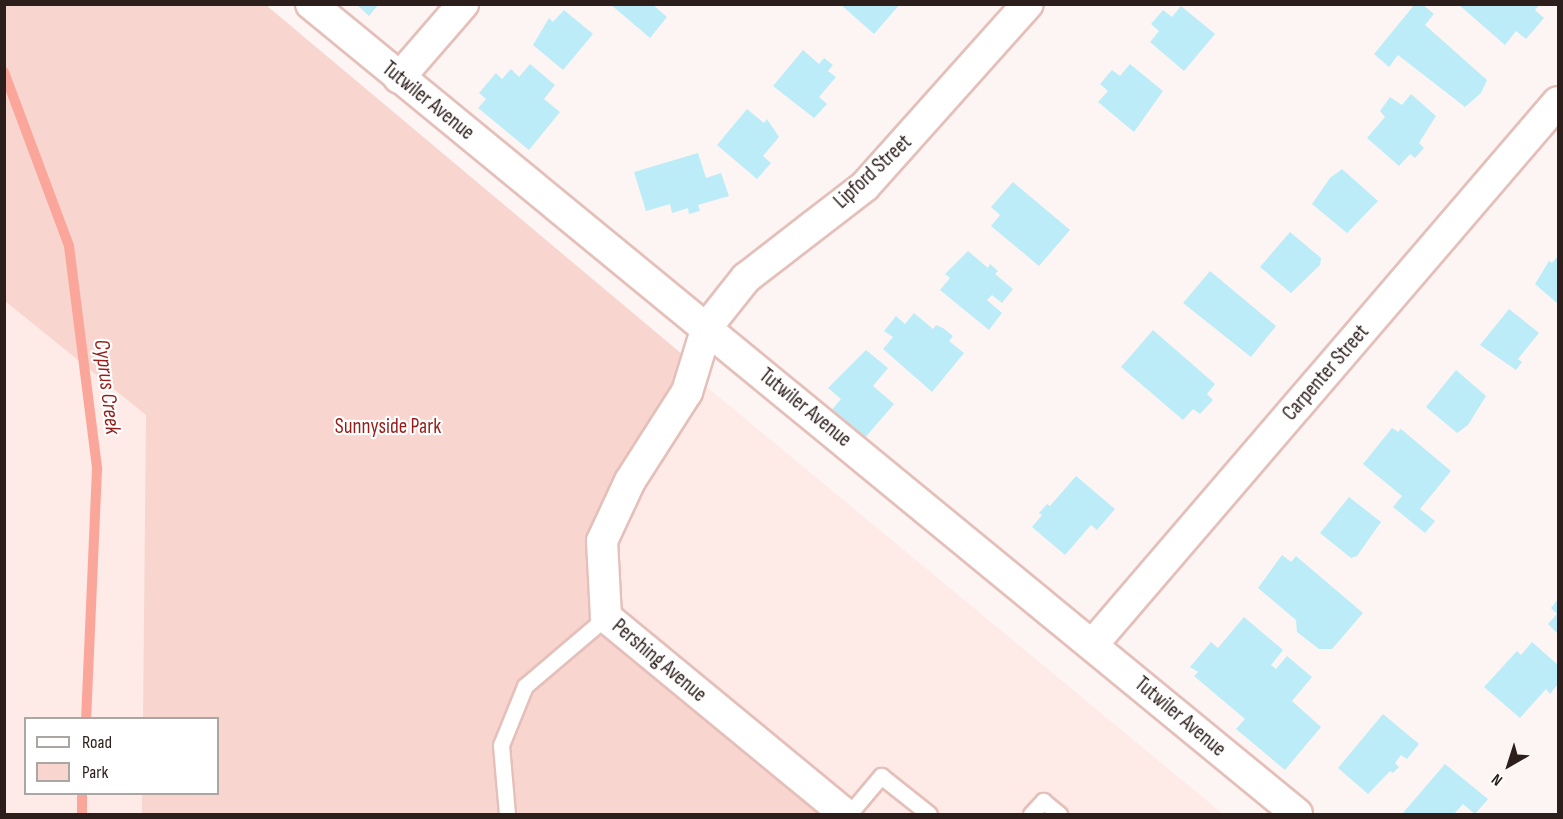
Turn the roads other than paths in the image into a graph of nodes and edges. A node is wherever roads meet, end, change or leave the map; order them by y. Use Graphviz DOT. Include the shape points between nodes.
graph roads {
  1 [pos="311,4"];
  2 [pos="462,4"];
  3 [pos="1028,4"];
  4 [pos="399,78"];
  5 [pos="1558,102"];
  6 [pos="706,327"];
  7 [pos="606,617"];
  8 [pos="1093,644"];
  9 [pos="507,814"];
  10 [pos="847,814"];
  11 [pos="928,814"];
  12 [pos="1031,814"];
  13 [pos="1059,814"];
  14 [pos="1297,814"];
  1 -- 4 [label="street, Tutwiler Avenue"];
  2 -- 4 [label="street"];
  3 -- 6 [label="street, Lipford Street" via="865,186 746,278"];
  4 -- 6 [label="street, Tutwiler Avenue"];
  5 -- 8 [label="street, Carpenter Street"];
  6 -- 7 [label="street, Pershing Avenue" via="687,392 630,481 602,541"];
  6 -- 8 [label="street, Tutwiler Avenue"];
  7 -- 9 [label="lane" via="525,687 501,745"];
  7 -- 10 [label="street, Pershing Avenue"];
  8 -- 14 [label="street, Tutwiler Avenue"];
  10 -- 11 [label="lane" via="882,776"];
  12 -- 13 [label="lane" via="1043,801"];
}
